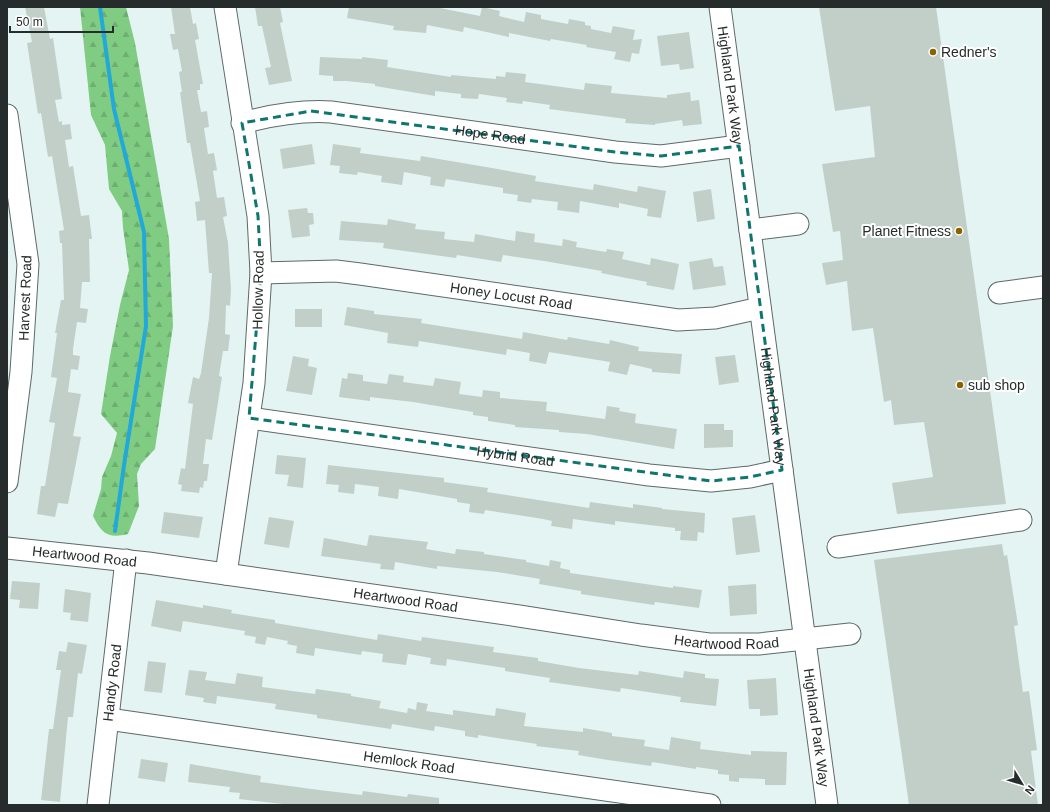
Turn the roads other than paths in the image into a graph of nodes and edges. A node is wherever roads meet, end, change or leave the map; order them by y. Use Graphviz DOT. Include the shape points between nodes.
graph roads {
  1 [pos="225,7"];
  2 [pos="720,7"];
  3 [pos="7,115"];
  4 [pos="242,123"];
  5 [pos="739,146"];
  6 [pos="798,224"];
  7 [pos="750,230"];
  8 [pos="261,273"];
  9 [pos="1043,287"];
  10 [pos="999,293"];
  11 [pos="760,308"];
  12 [pos="14,371"];
  13 [pos="249,418"];
  14 [pos="782,470"];
  15 [pos="7,482"];
  16 [pos="1022,520"];
  17 [pos="838,547"];
  18 [pos="7,548"];
  19 [pos="126,560"];
  20 [pos="226,574"];
  21 [pos="850,634"];
  22 [pos="805,638"];
  23 [pos="108,719"];
  24 [pos="98,805"];
  25 [pos="710,805"];
  26 [pos="827,805"];
  1 -- 4 [label="street, Hollow Road"];
  2 -- 5 [label="street, Highland Park Way"];
  3 -- 12 [label="street, Harvest Road" via="28,258 26,312"];
  4 -- 5 [label="street, Hope Road" via="288,113 317,111 615,152 661,156"];
  4 -- 8 [label="street, Hollow Road" via="258,216"];
  5 -- 7 [label="street, Highland Park Way"];
  6 -- 7 [label="street"];
  7 -- 11 [label="street, Highland Park Way"];
  8 -- 11 [label="street, Honey Locust Road" via="336,271 678,320 715,318"];
  8 -- 13 [label="street, Hollow Road"];
  9 -- 10 [label="street"];
  11 -- 14 [label="street, Highland Park Way"];
  12 -- 15 [label="street, Harvest Road"];
  13 -- 14 [label="street, Hybrid Road" via="649,475 711,481 750,477"];
  13 -- 20 [label="street, Hollow Road"];
  14 -- 22 [label="street, Highland Park Way"];
  16 -- 17 [label="street"];
  18 -- 19 [label="street, Heartwood Road"];
  19 -- 20 [label="street, Heartwood Road"];
  19 -- 23 [label="street, Handy Road"];
  20 -- 22 [label="street, Heartwood Road" via="709,644 759,644"];
  21 -- 22 [label="street, Heartwood Road"];
  22 -- 26 [label="street, Highland Park Way"];
  23 -- 24 [label="street, Handy Road"];
  23 -- 25 [label="street, Hemlock Road"];
}
